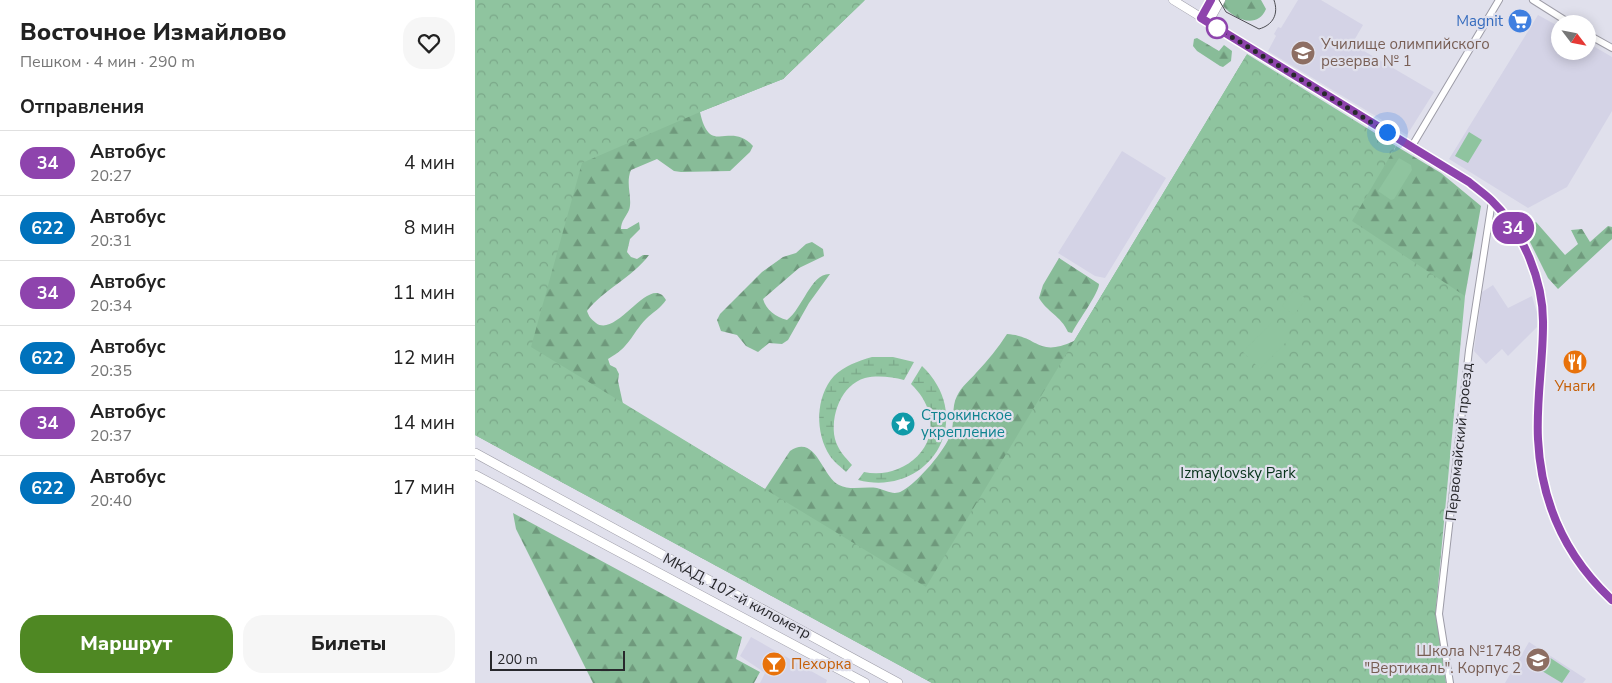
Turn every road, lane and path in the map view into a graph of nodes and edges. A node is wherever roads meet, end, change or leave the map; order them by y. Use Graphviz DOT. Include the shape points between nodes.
graph roads {
  1 [pos="1173,0"];
  2 [pos="1211,0"];
  3 [pos="1221,0"];
  4 [pos="1499,0"];
  5 [pos="1533,0"];
  6 [pos="1541,2"];
  7 [pos="1559,15"];
  8 [pos="1201,18"];
  9 [pos="1208,23"];
  10 [pos="1596,39"];
  11 [pos="1612,48"];
  12 [pos="1412,146"];
  13 [pos="1492,201"];
  14 [pos="475,453"];
  15 [pos="475,475"];
  16 [pos="1612,600"];
  17 [pos="865,683"];
  18 [pos="898,683"];
  19 [pos="1450,683"];
  1 -- 8 [label="main road"];
  2 -- 8 [label="main road"];
  3 -- 9 [label="main road"];
  4 -- 12 [label="street"];
  5 -- 6 [label="street"];
  6 -- 7 [label="street"];
  8 -- 9 [label="main road"];
  9 -- 12 [label="main road"];
  10 -- 11 [label="street"];
  12 -- 13 [label="main road" via="1469,182"];
  13 -- 16 [label="main road" via="1529,258 1541,299 1543,326 1538,439 1551,512 1573,556"];
  13 -- 19 [label="street, Первомайский проезд" via="1469,350 1439,614"];
  14 -- 18 [label="highway, МКАД, 107-й километр"];
  15 -- 17 [label="highway, МКАД, 107-й километр"];
}
